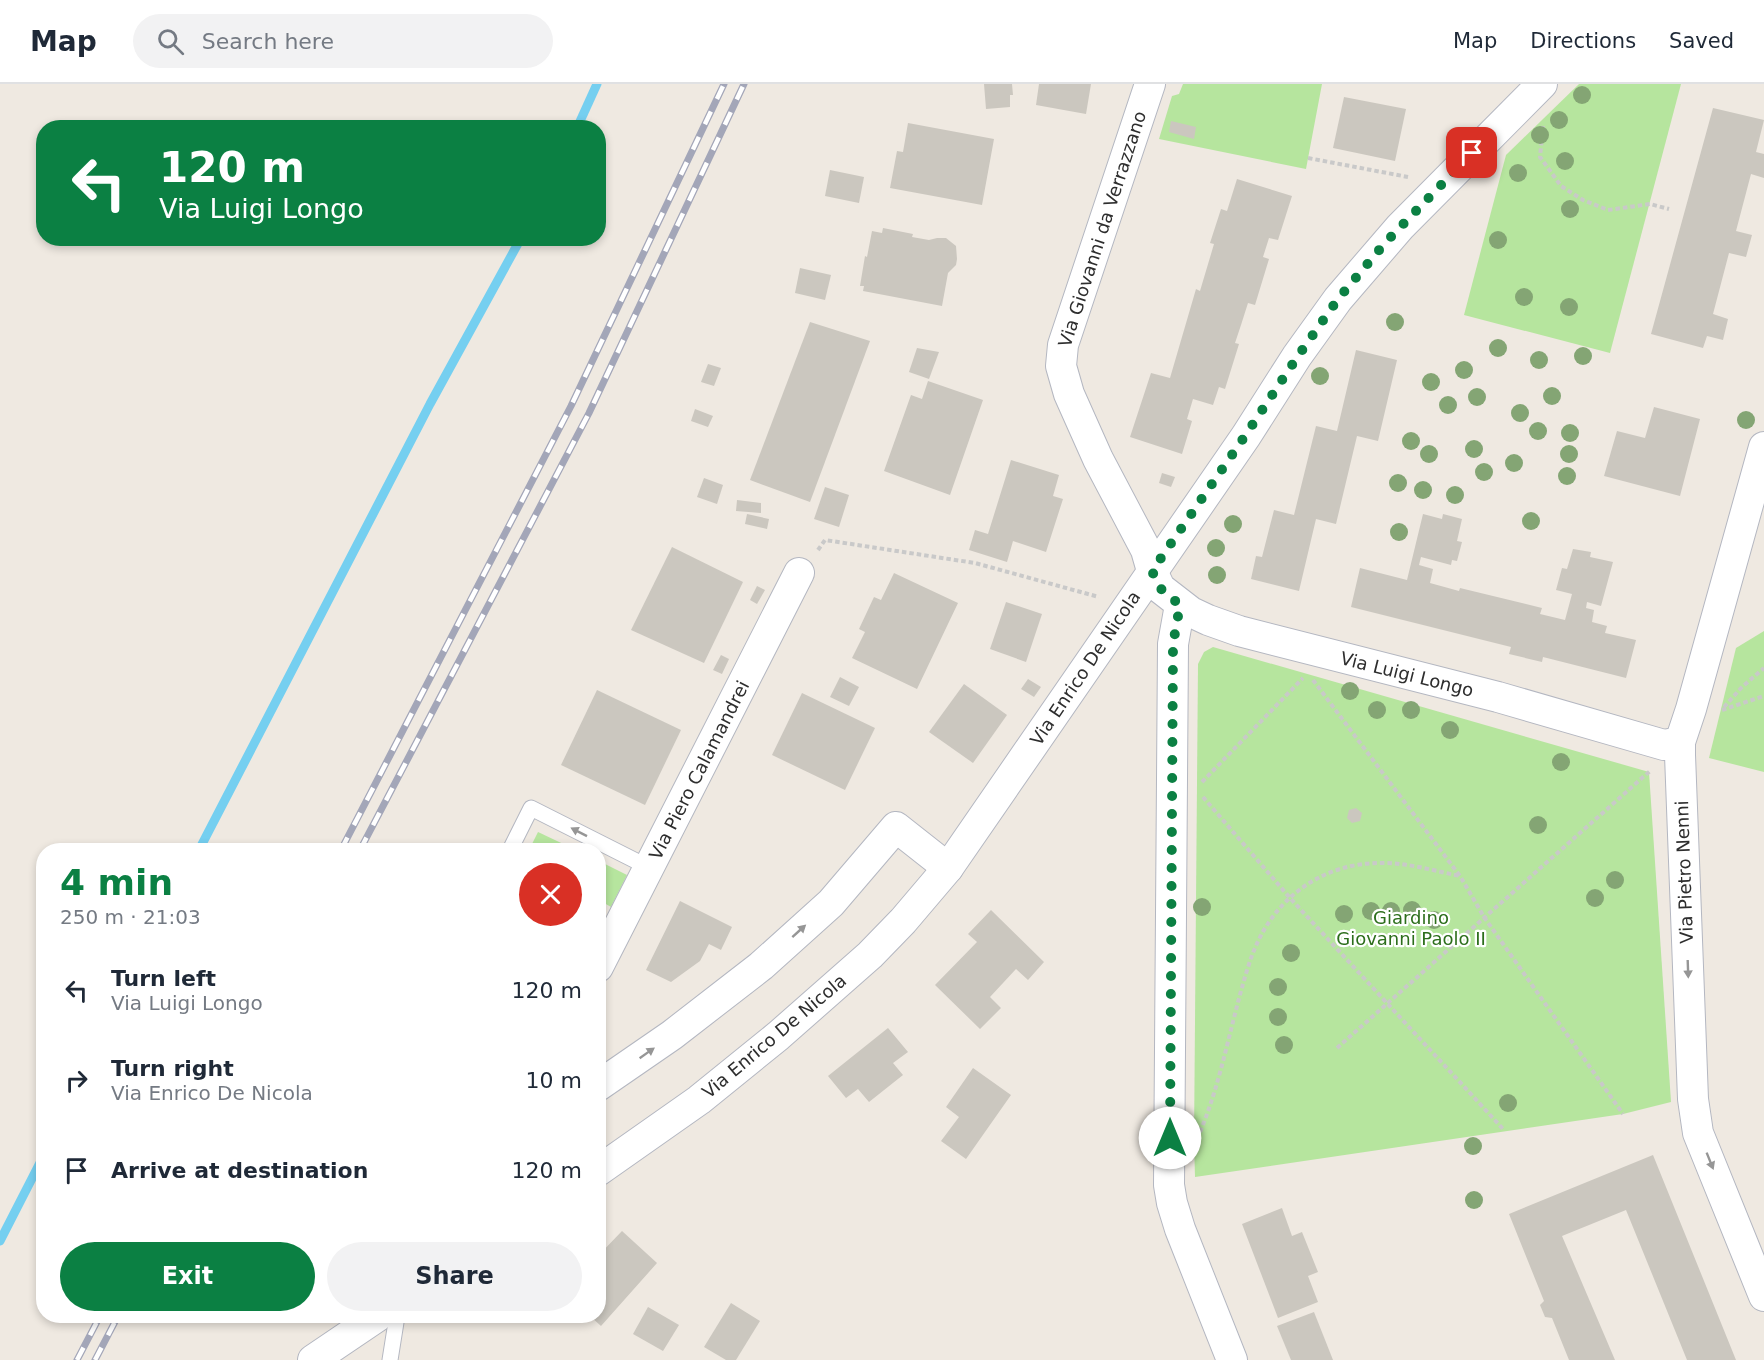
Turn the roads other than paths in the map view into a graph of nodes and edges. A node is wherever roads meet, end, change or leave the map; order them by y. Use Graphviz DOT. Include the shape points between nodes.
graph roads {
  1 [pos="1150,84"];
  2 [pos="1542,84"];
  3 [pos="1764,447"];
  4 [pos="1152,571"];
  5 [pos="799,573"];
  6 [pos="1180,605"];
  7 [pos="1680,742"];
  8 [pos="514,843"];
  9 [pos="600,843"];
  10 [pos="606,846"];
  11 [pos="650,868"];
  12 [pos="948,868"];
  13 [pos="606,952"];
  14 [pos="606,1080"];
  15 [pos="606,1157"];
  16 [pos="1764,1296"];
  17 [pos="368,1323"];
  18 [pos="396,1323"];
  19 [pos="314,1360"];
  20 [pos="390,1360"];
  21 [pos="1232,1360"];
  1 -- 4 [label="street, Via Giovanni da Verrazzano" via="1063,345 1060,366 1098,459 1146,550"];
  2 -- 4 [label="street, Via Enrico De Nicola" via="1385,243 1338,299"];
  3 -- 7 [label="street, Via Pietro Nenni" via="1706,710"];
  4 -- 6 [label="street, Via Luigi Longo" via="1160,588"];
  4 -- 12 [label="street, Via Enrico De Nicola"];
  5 -- 11 [label="street, Via Piero Calamandrei"];
  6 -- 7 [label="street, Via Luigi Longo" via="1239,631 1498,697 1664,745"];
  6 -- 21 [label="street" via="1173,644 1169,1185 1180,1229"];
  7 -- 16 [label="street, Via Pietro Nenni, one-way" via="1693,1099 1698,1133"];
  9 -- 8 [label="lane, one-way" via="531,808"];
  11 -- 10 [label="lane, one-way"];
  11 -- 13 [label="street, Via Piero Calamandrei"];
  14 -- 12 [label="street, one-way" via="761,966 831,903 896,827"];
  12 -- 15 [label="street, Via Enrico De Nicola" via="870,955 778,1036 699,1100"];
  17 -- 19 [label="street"];
  18 -- 20 [label="lane"];
}
